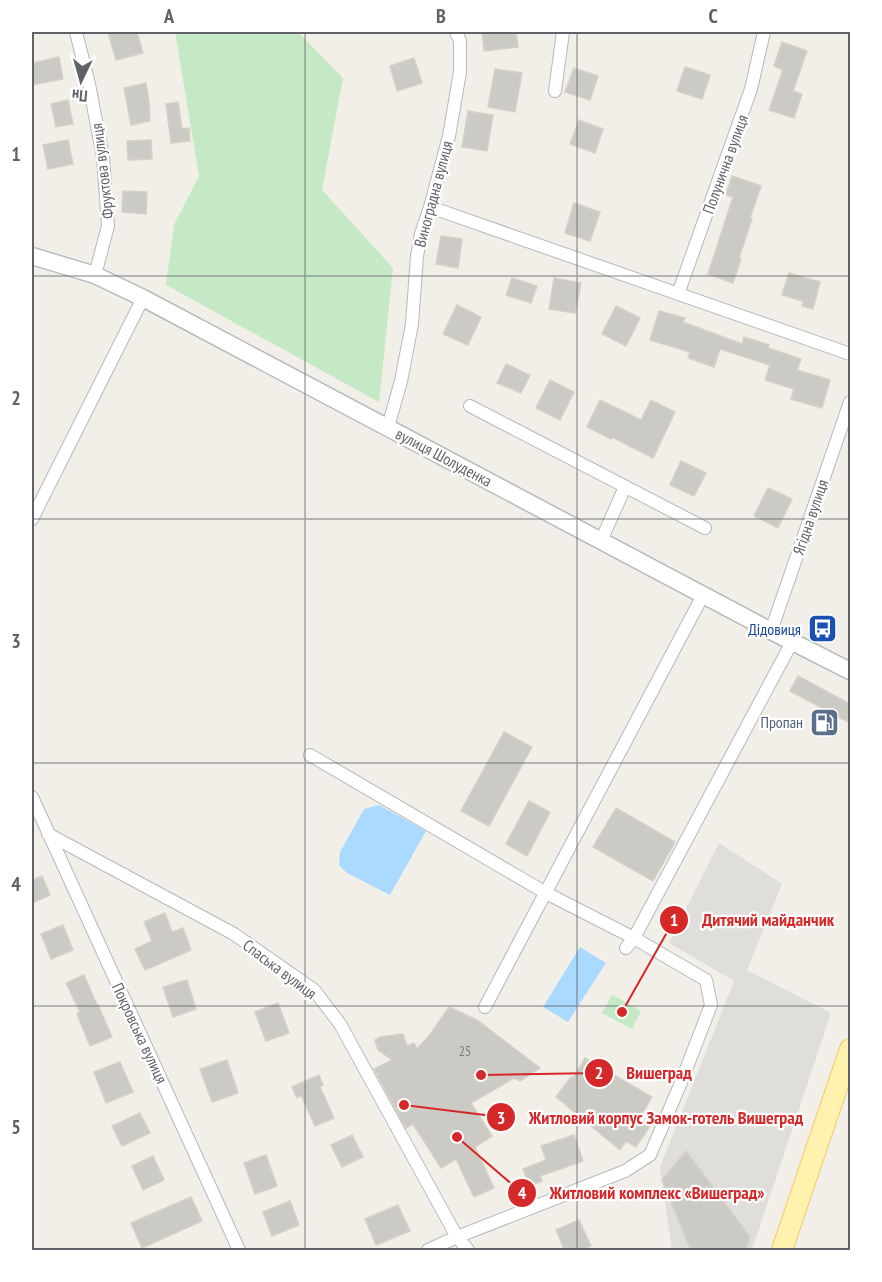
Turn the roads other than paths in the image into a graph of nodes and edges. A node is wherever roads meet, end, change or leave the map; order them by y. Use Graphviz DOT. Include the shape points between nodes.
graph roads {
  1 [pos="76,32"];
  2 [pos="456,32"];
  3 [pos="563,32"];
  4 [pos="764,32"];
  5 [pos="555,91"];
  6 [pos="430,207"];
  7 [pos="32,256"];
  8 [pos="94,275"];
  9 [pos="678,294"];
  10 [pos="143,298"];
  11 [pos="850,354"];
  12 [pos="850,402"];
  13 [pos="470,406"];
  14 [pos="388,427"];
  15 [pos="625,487"];
  16 [pos="32,519"];
  17 [pos="705,528"];
  18 [pos="601,541"];
  19 [pos="703,595"];
  20 [pos="771,632"];
  21 [pos="792,642"];
  22 [pos="850,672"];
  23 [pos="310,755"];
  24 [pos="32,797"];
  25 [pos="48,834"];
  26 [pos="546,893"];
  27 [pos="630,943"];
  28 [pos="485,1007"];
  29 [pos="850,1049"];
  30 [pos="458,1237"];
  31 [pos="239,1251"];
  32 [pos="428,1251"];
  33 [pos="468,1251"];
  34 [pos="782,1251"];
  1 -- 8 [label="street, Фруктова вулиця" via="103,157 108,226"];
  2 -- 6 [label="street, Виноградна вулиця" via="460,41 460,72 449,136"];
  3 -- 5 [label="street"];
  4 -- 9 [label="street, Полунична вулиця" via="751,89"];
  6 -- 9 [label="street"];
  6 -- 14 [label="street, Виноградна вулиця" via="417,256 412,324"];
  7 -- 8 [label="main road, вулиця Шолуденка"];
  8 -- 10 [label="main road, вулиця Шолуденка"];
  9 -- 11 [label="street"];
  10 -- 14 [label="main road, вулиця Шолуденка"];
  10 -- 16 [label="street"];
  12 -- 20 [label="street, Ягідна вулиця"];
  13 -- 15 [label="street"];
  14 -- 18 [label="main road, вулиця Шолуденка"];
  15 -- 17 [label="street"];
  15 -- 18 [label="street"];
  18 -- 19 [label="main road, вулиця Шолуденка"];
  19 -- 20 [label="main road, вулиця Шолуденка"];
  19 -- 26 [label="street"];
  20 -- 21 [label="main road, вулиця Шолуденка"];
  21 -- 22 [label="main road, вулиця Шолуденка"];
  21 -- 27 [label="street"];
  23 -- 26 [label="street"];
  24 -- 25 [label="street, Покровська вулиця"];
  25 -- 30 [label="street, Спаська вулиця" via="234,934 314,990 340,1024"];
  25 -- 31 [label="street, Покровська вулиця"];
  26 -- 27 [label="street"];
  26 -- 28 [label="street"];
  27 -- 30 [label="street" via="706,980 711,1005 650,1155 625,1171"];
  29 -- 34 [label="main road"];
  30 -- 32 [label="street"];
  30 -- 33 [label="street, Спаська вулиця"];
}
